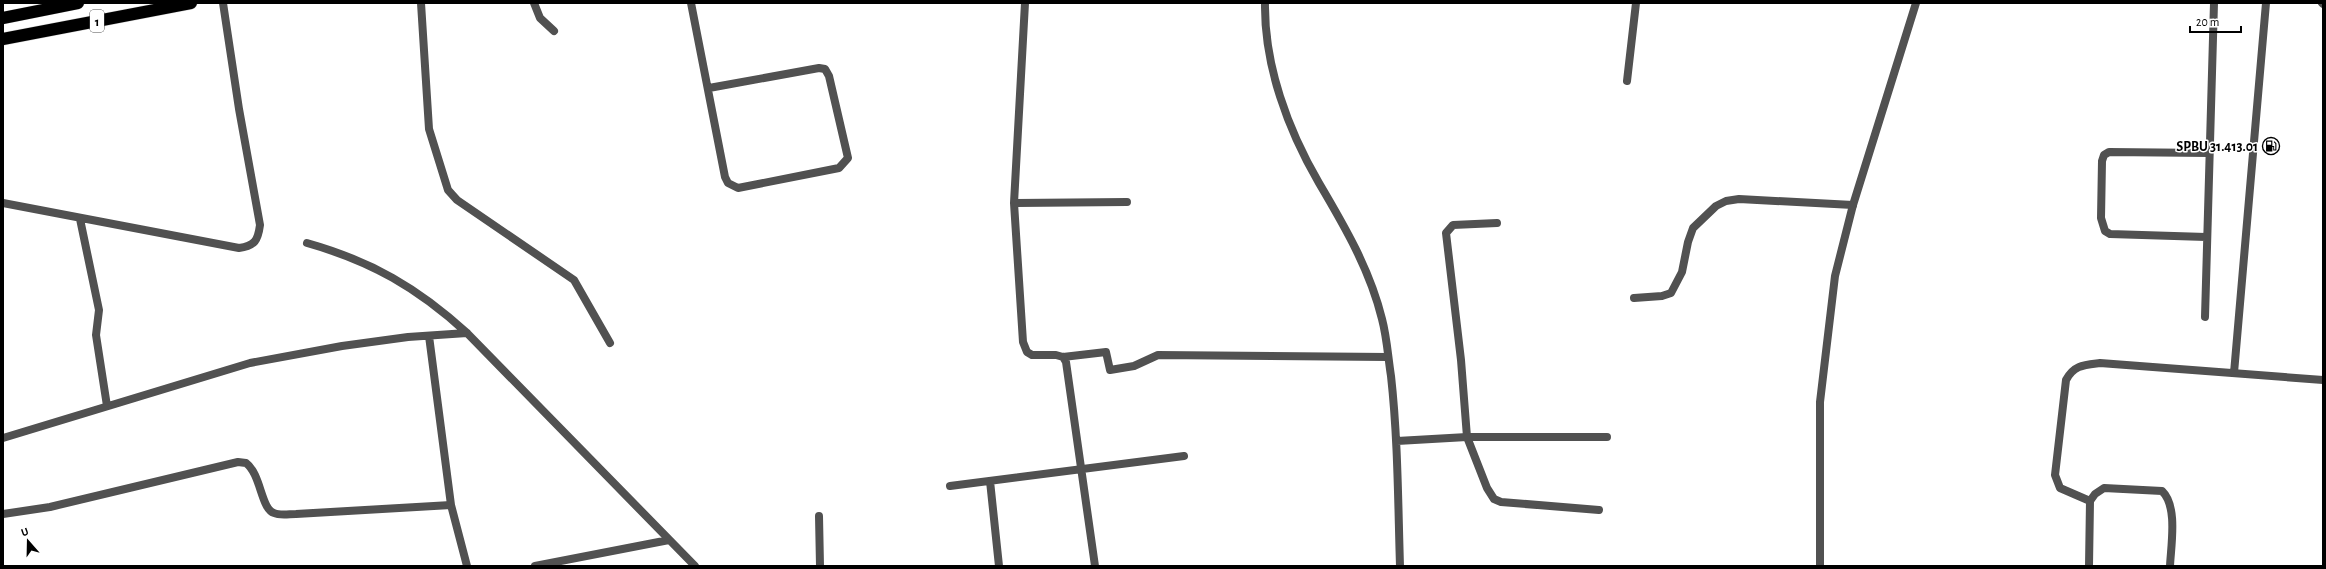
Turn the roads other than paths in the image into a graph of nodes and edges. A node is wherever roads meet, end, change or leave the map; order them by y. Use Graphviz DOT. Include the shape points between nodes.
graph roads {
  1 [pos="78,3"];
  2 [pos="191,3"];
  3 [pos="223,3"];
  4 [pos="421,3"];
  5 [pos="534,3"];
  6 [pos="691,3"];
  7 [pos="1025,3"];
  8 [pos="1265,3"];
  9 [pos="1636,3"];
  10 [pos="1916,3"];
  11 [pos="2214,3"];
  12 [pos="2266,3"];
  13 [pos="3,18"];
  14 [pos="554,31"];
  15 [pos="3,39"];
  16 [pos="1627,81"];
  17 [pos="709,88"];
  18 [pos="2209,153"];
  19 [pos="1127,202"];
  20 [pos="3,203"];
  21 [pos="1014,203"];
  22 [pos="1853,205"];
  23 [pos="80,219"];
  24 [pos="1497,223"];
  25 [pos="2206,238"];
  26 [pos="307,243"];
  27 [pos="1634,298"];
  28 [pos="2205,317"];
  29 [pos="467,333"];
  30 [pos="429,336"];
  31 [pos="610,343"];
  32 [pos="1063,357"];
  33 [pos="1388,357"];
  34 [pos="2234,373"];
  35 [pos="2323,380"];
  36 [pos="107,406"];
  37 [pos="1467,437"];
  38 [pos="1607,437"];
  39 [pos="3,438"];
  40 [pos="1397,441"];
  41 [pos="1184,456"];
  42 [pos="1083,470"];
  43 [pos="990,481"];
  44 [pos="950,486"];
  45 [pos="2090,501"];
  46 [pos="451,505"];
  47 [pos="1599,510"];
  48 [pos="3,514"];
  49 [pos="819,516"];
  50 [pos="669,540"];
  51 [pos="466,566"];
  52 [pos="535,566"];
  53 [pos="695,566"];
  54 [pos="820,566"];
  55 [pos="999,566"];
  56 [pos="1095,566"];
  57 [pos="1400,566"];
  58 [pos="1820,566"];
  59 [pos="2089,566"];
  60 [pos="2170,566"];
  1 -- 13 [label="highway, 1"];
  2 -- 15 [label="highway, 1"];
  3 -- 23 [label="street" via="260,225 255,242 239,248"];
  4 -- 31 [label="street" via="428,122 448,190 457,200 574,280"];
  5 -- 14 [label="street" via="540,18"];
  6 -- 17 [label="street"];
  7 -- 21 [label="street"];
  8 -- 33 [label="street" via="1268,51 1278,89 1294,132 1319,183 1359,253 1382,319"];
  9 -- 16 [label="street"];
  10 -- 22 [label="street"];
  11 -- 18 [label="street"];
  12 -- 34 [label="street"];
  17 -- 17 [label="street" via="725,177 732,185 738,188 816,173 839,168 846,163 848,158 829,76 824,69"];
  18 -- 25 [label="street"];
  18 -- 25 [label="street" via="2109,152 2104,155 2102,161 2101,218 2105,231 2110,234"];
  19 -- 21 [label="street"];
  20 -- 23 [label="street"];
  21 -- 32 [label="street" via="1023,342 1027,352 1032,355"];
  22 -- 27 [label="street" via="1739,199 1726,201 1716,206 1693,228 1682,272 1671,293"];
  22 -- 58 [label="street" via="1835,276 1820,402"];
  23 -- 36 [label="street" via="99,310 96,335"];
  24 -- 37 [label="street" via="1453,225 1446,233"];
  25 -- 28 [label="street"];
  26 -- 29 [label="street" via="333,250 393,276 442,309"];
  29 -- 30 [label="street"];
  29 -- 50 [label="street"];
  30 -- 36 [label="street" via="342,346 250,363"];
  30 -- 46 [label="street"];
  32 -- 33 [label="street" via="1106,352 1110,370 1134,366 1158,355"];
  32 -- 42 [label="street" via="1066,362"];
  33 -- 40 [label="street"];
  34 -- 35 [label="street"];
  34 -- 45 [label="street" via="2100,363 2084,365 2071,371 2066,380 2055,475 2060,488"];
  36 -- 39 [label="street"];
  37 -- 38 [label="street"];
  37 -- 40 [label="street"];
  37 -- 47 [label="street" via="1487,488 1494,499 1502,502"];
  40 -- 57 [label="street"];
  41 -- 42 [label="street"];
  42 -- 43 [label="street"];
  42 -- 56 [label="street"];
  43 -- 44 [label="street"];
  43 -- 55 [label="street"];
  45 -- 59 [label="street"];
  45 -- 60 [label="street" via="2104,488 2162,491 2170,501 2172,510"];
  46 -- 48 [label="street" via="296,514 272,513 267,509 255,471 246,462 238,462 50,507"];
  46 -- 51 [label="street"];
  49 -- 54 [label="street"];
  50 -- 52 [label="street"];
  50 -- 53 [label="street"];
}
